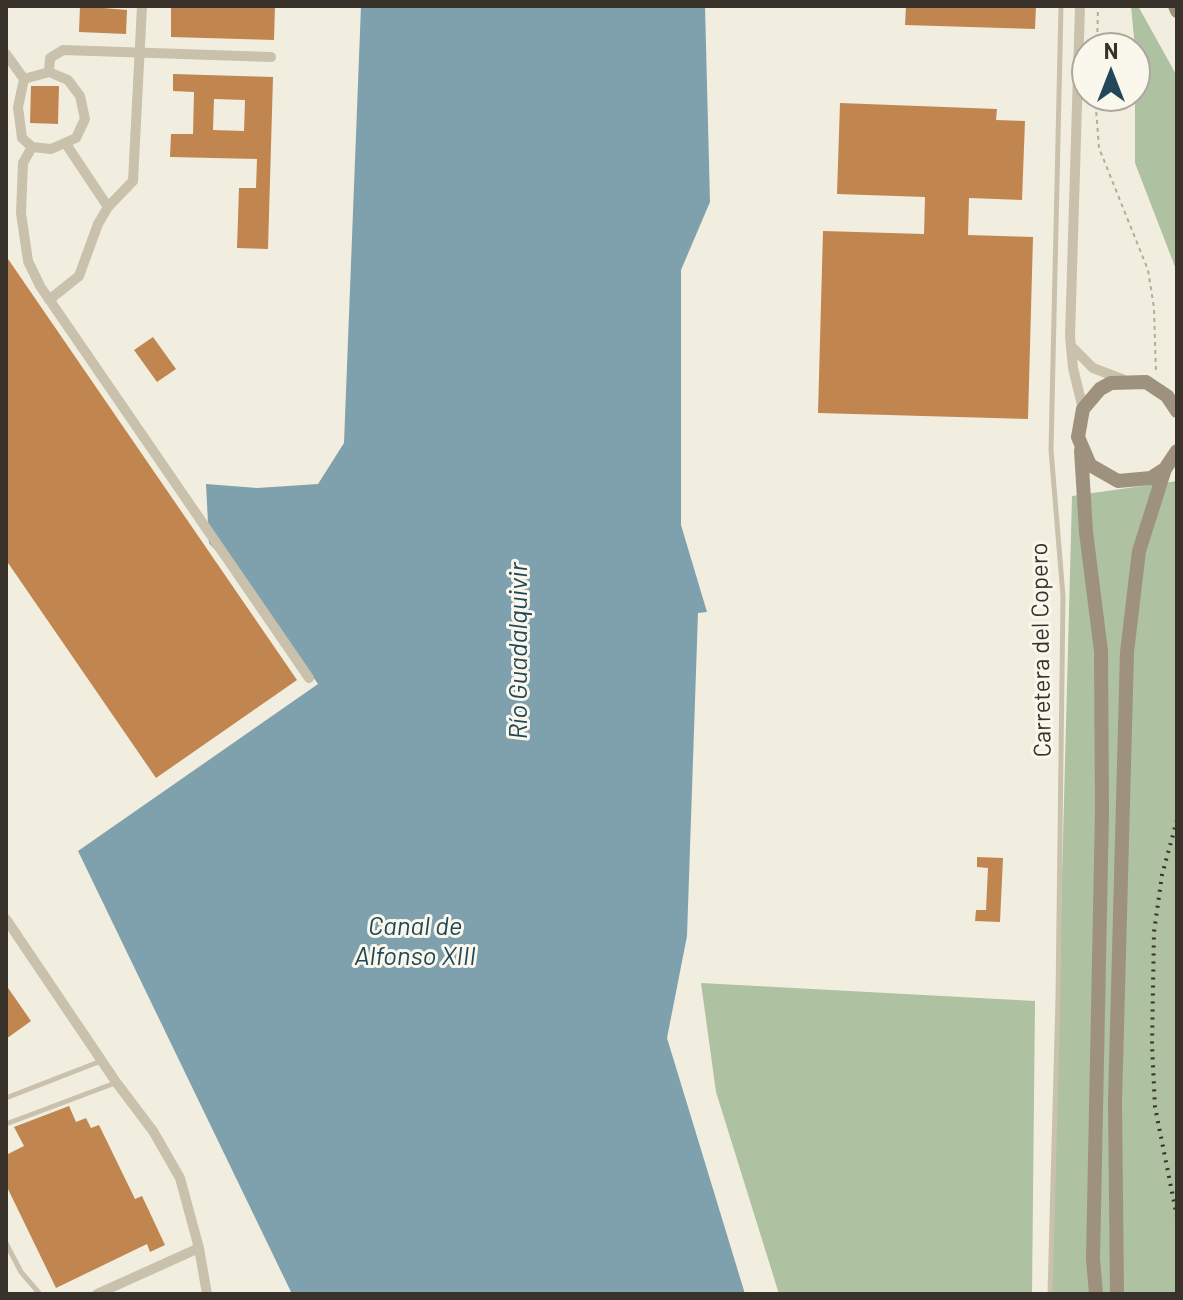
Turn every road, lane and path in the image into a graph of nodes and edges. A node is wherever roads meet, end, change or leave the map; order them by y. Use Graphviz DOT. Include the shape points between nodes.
graph roads {
  1 [pos="142,6"];
  2 [pos="1061,6"];
  3 [pos="1080,6"];
  4 [pos="1098,6"];
  5 [pos="1097,32"];
  6 [pos="6,54"];
  7 [pos="140,54"];
  8 [pos="271,57"];
  9 [pos="49,72"];
  10 [pos="24,79"];
  11 [pos="1096,112"];
  12 [pos="66,144"];
  13 [pos="32,147"];
  14 [pos="108,207"];
  15 [pos="49,300"];
  16 [pos="1071,344"];
  17 [pos="1124,380"];
  18 [pos="1156,387"];
  19 [pos="1083,409"];
  20 [pos="1177,411"];
  21 [pos="1081,450"];
  22 [pos="1173,458"];
  23 [pos="309,678"];
  24 [pos="6,919"];
  25 [pos="101,1061"];
  26 [pos="116,1082"];
  27 [pos="6,1098"];
  28 [pos="6,1124"];
  29 [pos="6,1243"];
  30 [pos="199,1248"];
  31 [pos="40,1294"];
  32 [pos="97,1294"];
  33 [pos="207,1294"];
  34 [pos="1050,1294"];
  35 [pos="1096,1294"];
  36 [pos="1117,1294"];
  1 -- 7 [label="street"];
  2 -- 34 [label="lane, Carretera del Copero" via="1051,450 1063,596"];
  3 -- 16 [label="street"];
  4 -- 5 [label="path"];
  6 -- 10 [label="street"];
  7 -- 8 [label="street"];
  7 -- 9 [label="street" via="63,50 50,58"];
  7 -- 14 [label="street" via="133,181"];
  9 -- 10 [label="street"];
  9 -- 12 [label="street" via="68,80 84,104 82,128"];
  10 -- 13 [label="street" via="18,107 22,138"];
  11 -- 18 [label="path" via="1099,148 1148,270"];
  12 -- 13 [label="street"];
  12 -- 14 [label="street"];
  13 -- 15 [label="street" via="23,163 23,241"];
  14 -- 15 [label="street" via="79,276"];
  15 -- 23 [label="street"];
  16 -- 17 [label="street" via="1093,368"];
  16 -- 19 [label="street"];
  17 -- 18 [label="main road"];
  17 -- 19 [label="main road" via="1100,389"];
  18 -- 20 [label="main road"];
  19 -- 21 [label="main road" via="1078,422"];
  21 -- 22 [label="main road" via="1096,470 1118,481 1135,482"];
  21 -- 35 [label="main road" via="1101,651"];
  22 -- 36 [label="main road" via="1139,551 1127,652 1115,1102"];
  24 -- 25 [label="street"];
  25 -- 26 [label="street"];
  25 -- 27 [label="lane"];
  26 -- 28 [label="lane"];
  26 -- 30 [label="street" via="180,1178"];
  29 -- 31 [label="lane"];
  30 -- 32 [label="street"];
  30 -- 33 [label="street"];
}
